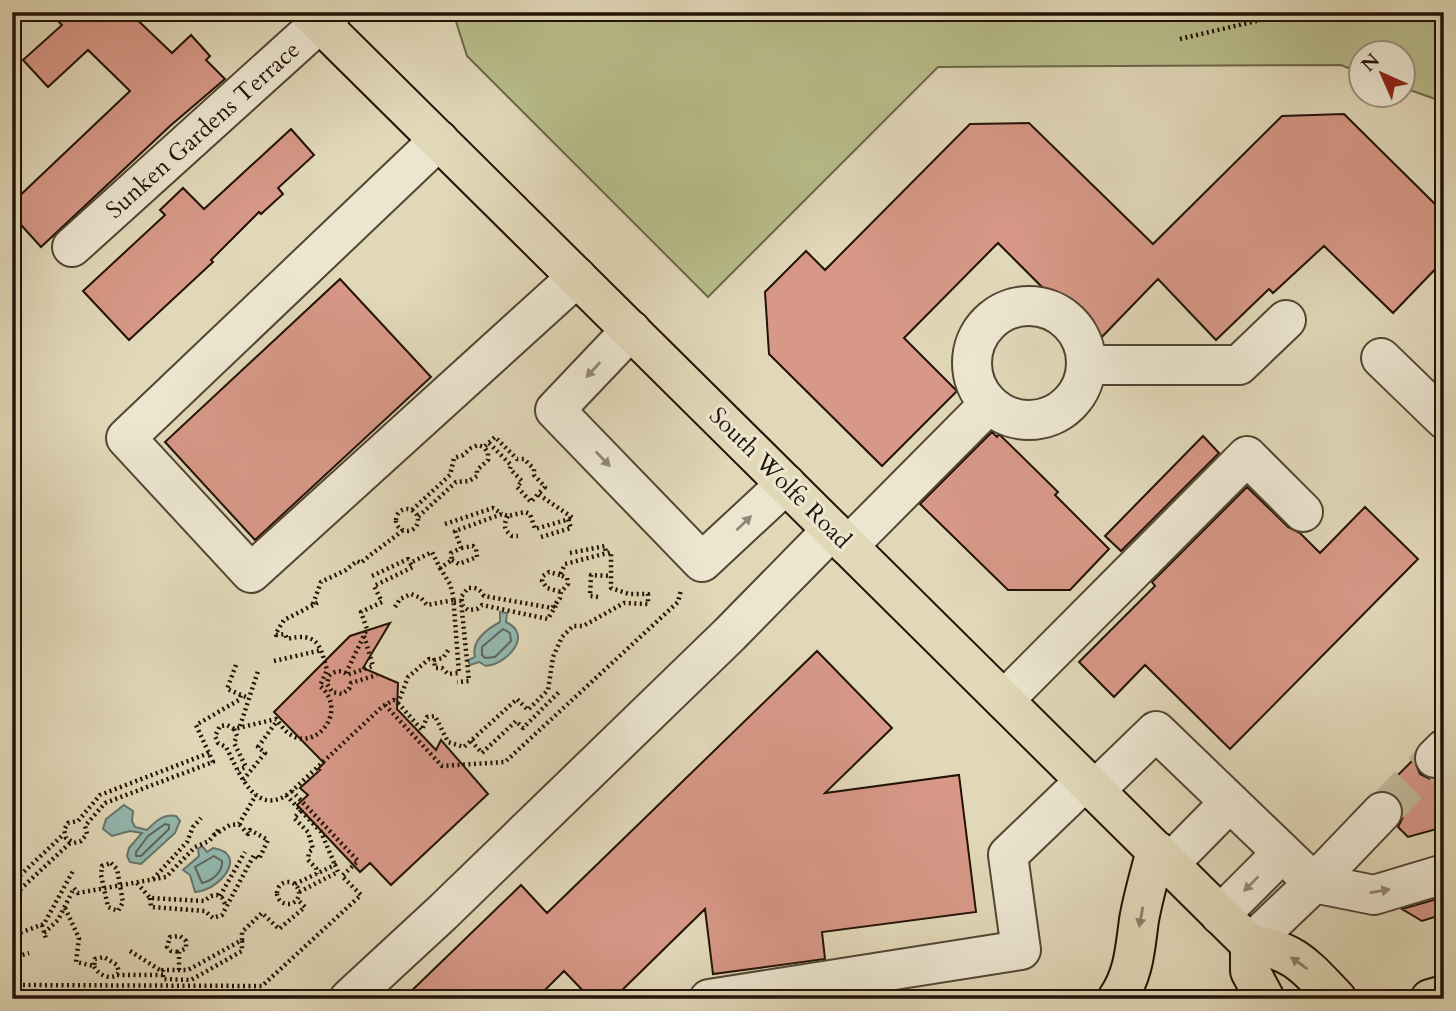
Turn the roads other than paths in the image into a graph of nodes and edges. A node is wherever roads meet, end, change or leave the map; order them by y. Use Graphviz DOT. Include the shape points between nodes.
graph roads {
  1 [pos="321,16"];
  2 [pos="439,140"];
  3 [pos="72,247"];
  4 [pos="577,277"];
  5 [pos="1286,320"];
  6 [pos="631,330"];
  7 [pos="1381,358"];
  8 [pos="1086,365"];
  9 [pos="989,404"];
  10 [pos="1444,419"];
  11 [pos="786,484"];
  12 [pos="1303,512"];
  13 [pos="840,538"];
  14 [pos="1004,700"];
  15 [pos="1090,785"];
  16 [pos="1230,802"];
  17 [pos="1382,812"];
  18 [pos="1282,853"];
  19 [pos="1162,857"];
  20 [pos="1444,874"];
  21 [pos="1314,883"];
  22 [pos="1220,915"];
  23 [pos="1250,944"];
  24 [pos="1444,995"];
  25 [pos="349,999"];
  26 [pos="709,999"];
  27 [pos="1117,999"];
  28 [pos="1265,999"];
  29 [pos="1337,999"];
  30 [pos="1430,999"];
  1 -- 2 [label="main road, South Wolfe Road"];
  1 -- 3 [label="lane, Sunken Gardens Terrace"];
  2 -- 4 [label="main road, South Wolfe Road"];
  2 -- 4 [label="lane" via="126,438 251,573"];
  4 -- 6 [label="main road, South Wolfe Road"];
  5 -- 8 [label="lane" via="1239,365"];
  6 -- 11 [label="main road, South Wolfe Road"];
  6 -- 11 [label="lane, one-way" via="555,410 702,562"];
  7 -- 10 [label="lane"];
  8 -- 9 [label="lane" via="1073,399 1057,413 1037,420 1016,419"];
  8 -- 9 [label="lane" via="1075,329 1062,316 1023,306 1005,311 989,322 975,343 971,363 975,383"];
  9 -- 13 [label="lane"];
  11 -- 13 [label="main road, South Wolfe Road"];
  12 -- 14 [label="lane" via="1247,456"];
  13 -- 14 [label="main road, South Wolfe Road"];
  13 -- 25 [label="lane" via="730,634"];
  14 -- 15 [label="main road, South Wolfe Road"];
  15 -- 16 [label="lane" via="1156,731"];
  15 -- 19 [label="main road, South Wolfe Road"];
  15 -- 26 [label="lane" via="1008,855 1021,950"];
  16 -- 18 [label="lane"];
  16 -- 19 [label="lane"];
  17 -- 21 [label="lane"];
  18 -- 21 [label="lane"];
  18 -- 22 [label="lane, one-way"];
  19 -- 22 [label="main road, South Wolfe Road"];
  19 -- 27 [label="main road, one-way" via="1139,920 1135,959"];
  21 -- 20 [label="lane, one-way" via="1374,895"];
  21 -- 23 [label="lane"];
  22 -- 23 [label="main road, South Wolfe Road"];
  23 -- 28 [label="main road" via="1250,971"];
  29 -- 23 [label="main road, South Wolfe Road, one-way" via="1302,962 1273,947"];
  24 -- 30 [label="main road"];
}
